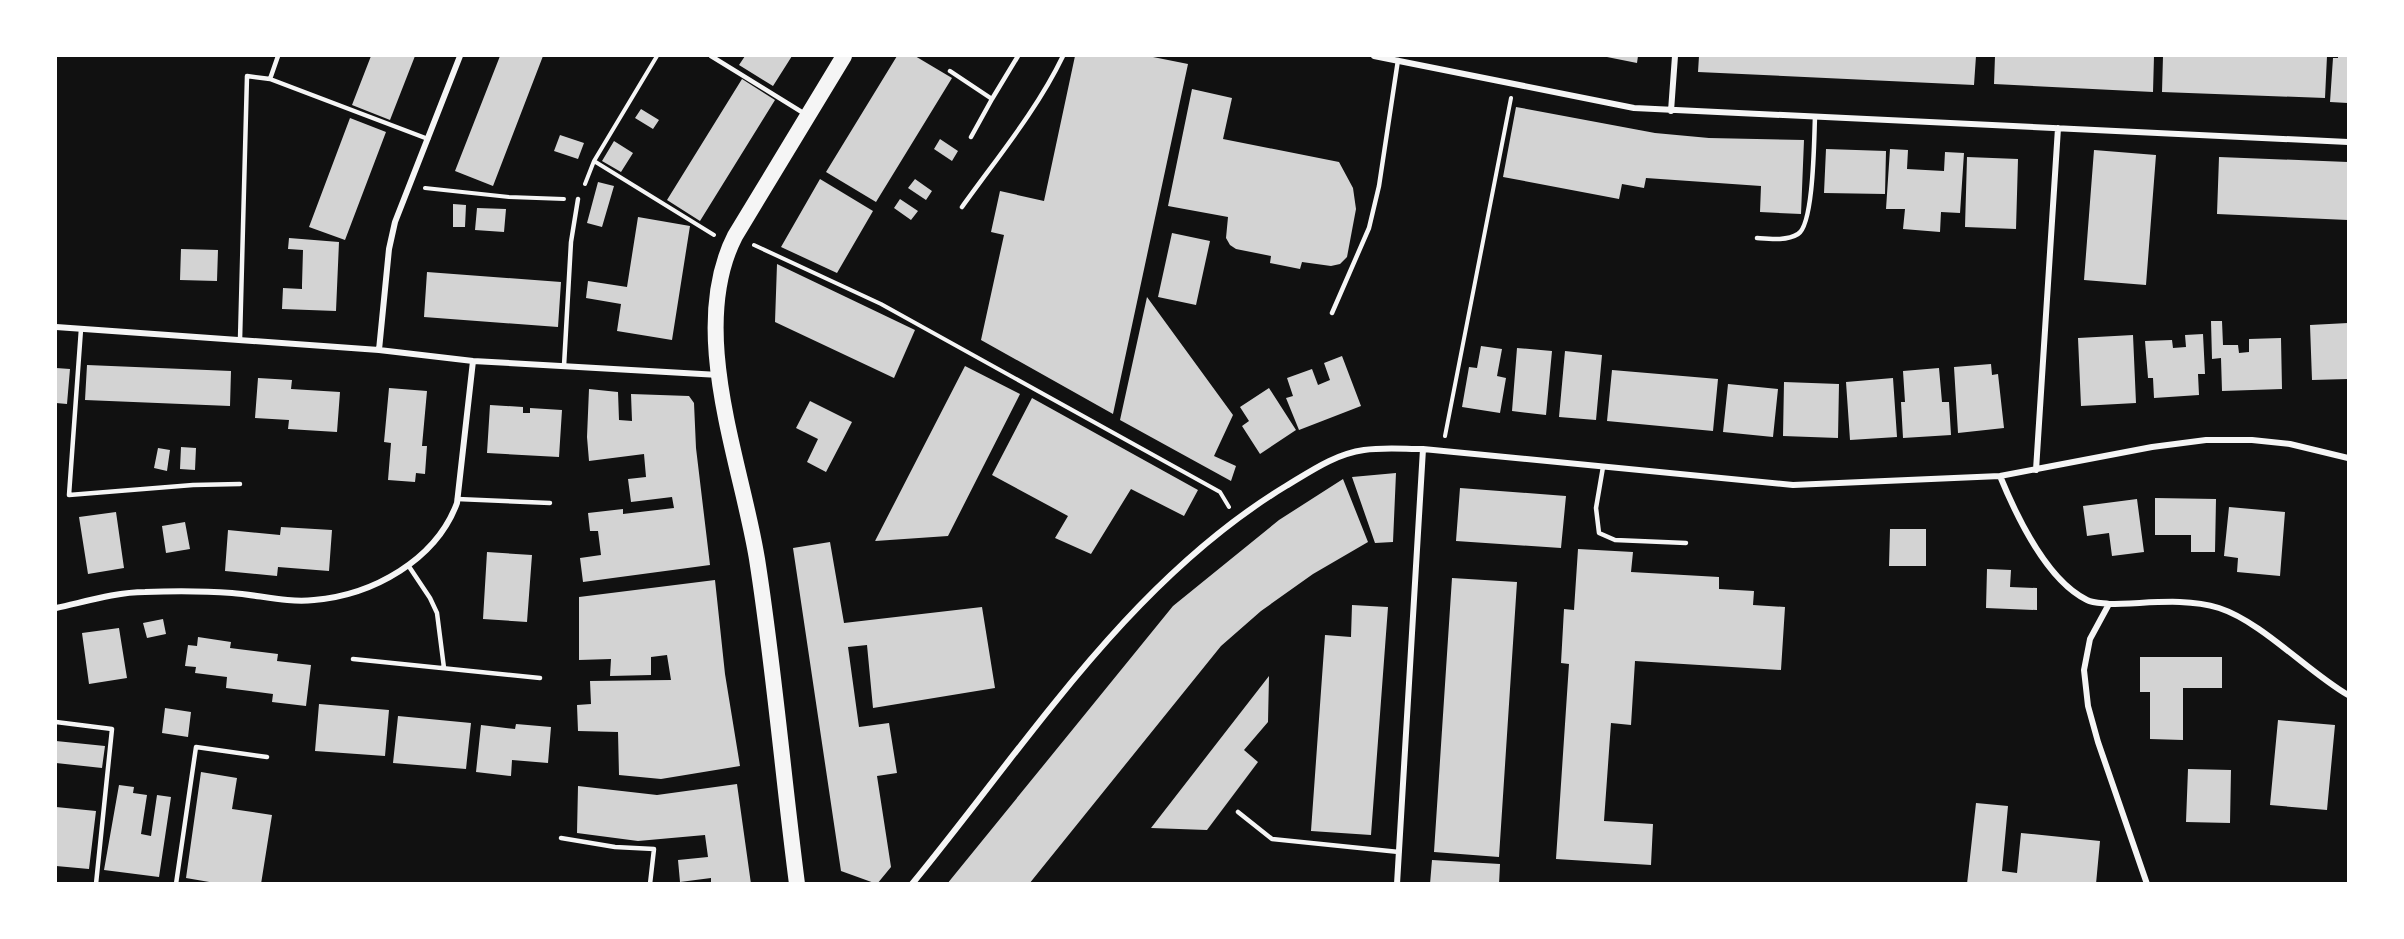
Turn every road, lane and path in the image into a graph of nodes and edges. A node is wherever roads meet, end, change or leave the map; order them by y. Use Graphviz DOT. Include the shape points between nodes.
graph roads {
  1 [pos="278,56"];
  2 [pos="460,56"];
  3 [pos="657,56"];
  4 [pos="711,56"];
  5 [pos="844,56"];
  6 [pos="1018,56"];
  7 [pos="1063,56"];
  8 [pos="1374,56"];
  9 [pos="1675,56"];
  10 [pos="1398,60"];
  11 [pos="950,71"];
  12 [pos="270,79"];
  13 [pos="1514,83"];
  14 [pos="992,99"];
  15 [pos="1671,111"];
  16 [pos="807,116"];
  17 [pos="1815,117"];
  18 [pos="2058,128"];
  19 [pos="971,137"];
  20 [pos="428,139"];
  21 [pos="2349,142"];
  22 [pos="594,161"];
  23 [pos="409,186"];
  24 [pos="578,200"];
  25 [pos="962,207"];
  26 [pos="1757,238"];
  27 [pos="732,241"];
  28 [pos="1332,313"];
  29 [pos="56,327"];
  30 [pos="81,329"];
  31 [pos="240,340"];
  32 [pos="380,350"];
  33 [pos="473,361"];
  34 [pos="564,366"];
  35 [pos="719,375"];
  36 [pos="1423,449"];
  37 [pos="1442,451"];
  38 [pos="2349,458"];
  39 [pos="1603,467"];
  40 [pos="2036,470"];
  41 [pos="2000,476"];
  42 [pos="240,484"];
  43 [pos="457,499"];
  44 [pos="550,503"];
  45 [pos="1236,519"];
  46 [pos="1686,543"];
  47 [pos="408,565"];
  48 [pos="2109,604"];
  49 [pos="56,608"];
  50 [pos="353,659"];
  51 [pos="444,668"];
  52 [pos="540,678"];
  53 [pos="2349,695"];
  54 [pos="56,722"];
  55 [pos="267,757"];
  56 [pos="1238,812"];
  57 [pos="561,838"];
  58 [pos="1399,852"];
  59 [pos="96,884"];
  60 [pos="176,884"];
  61 [pos="650,884"];
  62 [pos="797,884"];
  63 [pos="912,884"];
  64 [pos="1397,884"];
  65 [pos="2147,884"];
  1 -- 12 [label="lane"];
  2 -- 20 [label="street"];
  3 -- 22 [label="path"];
  4 -- 16 [label="lane"];
  5 -- 16 [label="highway"];
  6 -- 14 [label="lane"];
  7 -- 25 [label="lane" via="1037,103"];
  8 -- 10 [label="street"];
  9 -- 15 [label="street"];
  10 -- 13 [label="street"];
  10 -- 28 [label="lane" via="1369,228"];
  11 -- 14 [label="lane"];
  12 -- 20 [label="lane"];
  12 -- 31 [label="lane" via="247,76"];
  13 -- 15 [label="street" via="1634,108"];
  13 -- 37 [label="path"];
  14 -- 19 [label="lane"];
  15 -- 17 [label="street"];
  16 -- 27 [label="highway"];
  17 -- 18 [label="street"];
  17 -- 26 [label="lane" via="1804,228 1789,238"];
  18 -- 21 [label="street"];
  18 -- 40 [label="street"];
  20 -- 23 [label="street"];
  22 -- 24 [label="path"];
  22 -- 27 [label="path"];
  23 -- 24 [label="path"];
  23 -- 32 [label="street" via="389,249"];
  24 -- 34 [label="lane" via="571,242"];
  27 -- 35 [label="highway" via="715,299"];
  27 -- 45 [label="path" via="881,304 1220,492"];
  29 -- 30 [label="street"];
  30 -- 31 [label="street"];
  30 -- 42 [label="lane" via="69,495"];
  31 -- 32 [label="street"];
  32 -- 33 [label="street"];
  33 -- 34 [label="street"];
  33 -- 43 [label="street"];
  34 -- 35 [label="street"];
  35 -- 62 [label="highway" via="757,559"];
  36 -- 37 [label="street"];
  36 -- 45 [label="street" via="1364,450 1328,461"];
  36 -- 58 [label="street"];
  37 -- 39 [label="street"];
  38 -- 40 [label="street" via="2290,444 2206,440"];
  39 -- 41 [label="street" via="1793,485"];
  39 -- 46 [label="lane" via="1596,508 1599,533 1615,540"];
  40 -- 41 [label="street"];
  41 -- 48 [label="street" via="2017,518 2053,570 2087,600"];
  43 -- 44 [label="lane"];
  43 -- 47 [label="street" via="442,532"];
  45 -- 63 [label="street" via="1163,583 1118,630 1008,760"];
  47 -- 49 [label="street" via="389,578 315,600 230,593 142,592"];
  47 -- 51 [label="lane" via="437,613"];
  48 -- 53 [label="street" via="2172,602 2221,608"];
  48 -- 65 [label="street" via="2090,639 2084,670 2087,694 2098,742"];
  50 -- 51 [label="lane"];
  51 -- 52 [label="lane"];
  54 -- 59 [label="lane" via="112,729"];
  55 -- 60 [label="lane" via="196,747"];
  56 -- 58 [label="lane" via="1272,838"];
  57 -- 61 [label="lane" via="654,849"];
  58 -- 64 [label="street"];
}
